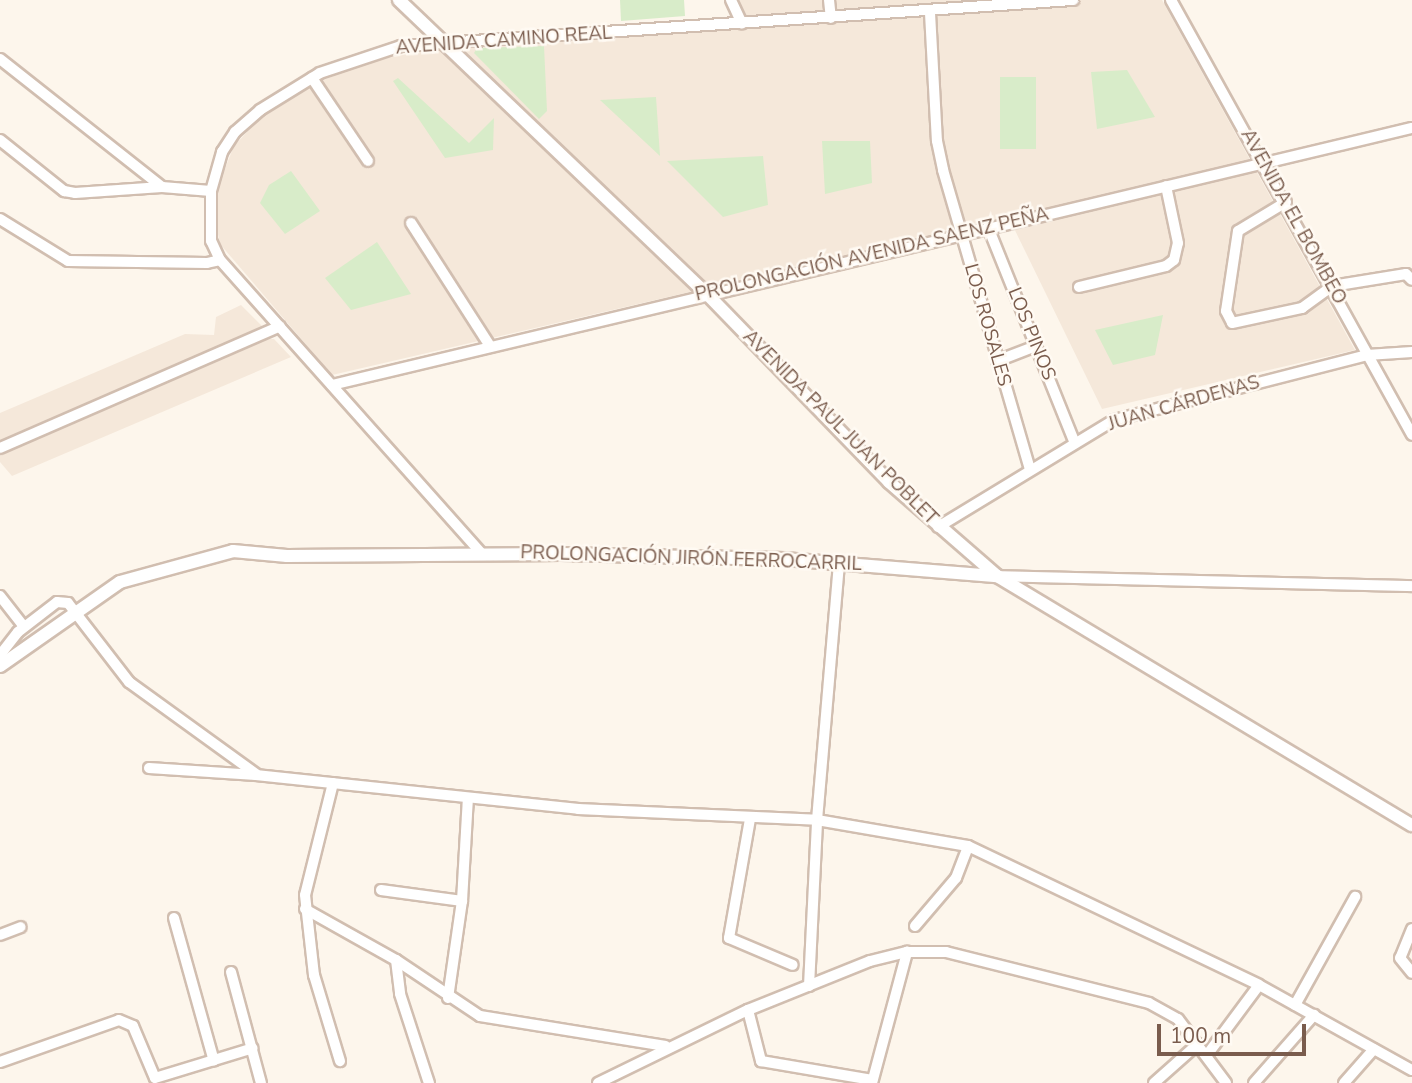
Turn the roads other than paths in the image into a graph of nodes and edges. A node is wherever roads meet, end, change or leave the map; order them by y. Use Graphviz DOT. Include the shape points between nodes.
graph roads {
  1 [pos="399,0"];
  2 [pos="731,0"];
  3 [pos="830,0"];
  4 [pos="1073,0"];
  5 [pos="1171,0"];
  6 [pos="930,13"];
  7 [pos="831,18"];
  8 [pos="742,24"];
  9 [pos="441,42"];
  10 [pos="0,59"];
  11 [pos="312,78"];
  12 [pos="1412,128"];
  13 [pos="0,141"];
  14 [pos="368,161"];
  15 [pos="1264,162"];
  16 [pos="1166,186"];
  17 [pos="162,187"];
  18 [pos="211,191"];
  19 [pos="1286,202"];
  20 [pos="0,219"];
  21 [pos="411,223"];
  22 [pos="988,227"];
  23 [pos="960,234"];
  24 [pos="220,260"];
  25 [pos="1412,280"];
  26 [pos="1332,286"];
  27 [pos="1079,287"];
  28 [pos="706,293"];
  29 [pos="280,326"];
  30 [pos="490,346"];
  31 [pos="1036,346"];
  32 [pos="1412,352"];
  33 [pos="1367,355"];
  34 [pos="998,361"];
  35 [pos="332,385"];
  36 [pos="1412,435"];
  37 [pos="1074,441"];
  38 [pos="0,448"];
  39 [pos="1030,470"];
  40 [pos="938,527"];
  41 [pos="966,551"];
  42 [pos="483,555"];
  43 [pos="839,562"];
  44 [pos="955,572"];
  45 [pos="997,576"];
  46 [pos="1412,586"];
  47 [pos="0,596"];
  48 [pos="76,612"];
  49 [pos="24,628"];
  50 [pos="0,655"];
  51 [pos="0,666"];
  52 [pos="149,768"];
  53 [pos="256,775"];
  54 [pos="333,783"];
  55 [pos="468,798"];
  56 [pos="751,819"];
  57 [pos="817,820"];
  58 [pos="1412,825"];
  59 [pos="968,846"];
  60 [pos="382,890"];
  61 [pos="1355,897"];
  62 [pos="462,901"];
  63 [pos="305,909"];
  64 [pos="174,918"];
  65 [pos="915,926"];
  66 [pos="21,927"];
  67 [pos="1412,929"];
  68 [pos="0,934"];
  69 [pos="907,952"];
  70 [pos="396,960"];
  71 [pos="793,965"];
  72 [pos="231,972"];
  73 [pos="1412,973"];
  74 [pos="1259,985"];
  75 [pos="809,986"];
  76 [pos="448,998"];
  77 [pos="1296,1005"];
  78 [pos="748,1010"];
  79 [pos="1314,1015"];
  80 [pos="1198,1044"];
  81 [pos="667,1046"];
  82 [pos="253,1048"];
  83 [pos="1374,1049"];
  84 [pos="1207,1055"];
  85 [pos="214,1060"];
  86 [pos="340,1061"];
  87 [pos="0,1062"];
  88 [pos="1412,1070"];
  89 [pos="872,1082"];
  90 [pos="261,1083"];
  91 [pos="429,1083"];
  92 [pos="598,1083"];
  93 [pos="1154,1083"];
  94 [pos="1226,1083"];
  95 [pos="1254,1083"];
  96 [pos="1344,1083"];
  1 -- 9 [label="street, AVENIDA PAUL JUAN POBLET"];
  2 -- 8 [label="street"];
  3 -- 7 [label="street"];
  4 -- 6 [label="street, AVENIDA CAMINO REAL"];
  5 -- 15 [label="street, AVENIDA EL BOMBEO"];
  6 -- 7 [label="street, AVENIDA CAMINO REAL"];
  6 -- 23 [label="street, LOS ROSALES" via="937,141"];
  7 -- 8 [label="street, AVENIDA CAMINO REAL"];
  8 -- 9 [label="street, AVENIDA CAMINO REAL"];
  9 -- 11 [label="street, AVENIDA CAMINO REAL" via="365,55"];
  9 -- 28 [label="street, AVENIDA PAUL JUAN POBLET"];
  10 -- 17 [label="street"];
  11 -- 14 [label="street"];
  11 -- 18 [label="street, AVENIDA CAMINO REAL" via="260,110 235,132 222,152"];
  12 -- 15 [label="street, PROLONGACIÓN AVENIDA SAENZ PEÑA"];
  13 -- 17 [label="street" via="64,191"];
  15 -- 16 [label="street, PROLONGACIÓN AVENIDA SAENZ PEÑA"];
  15 -- 19 [label="street, AVENIDA EL BOMBEO"];
  16 -- 22 [label="street, PROLONGACIÓN AVENIDA SAENZ PEÑA"];
  16 -- 27 [label="street" via="1178,243 1174,260 1166,267"];
  17 -- 18 [label="street"];
  18 -- 24 [label="street, AVENIDA CAMINO REAL" via="211,241"];
  19 -- 26 [label="street, AVENIDA EL BOMBEO"];
  19 -- 26 [label="street" via="1238,231 1227,318 1236,324 1302,308"];
  20 -- 24 [label="street" via="68,261"];
  21 -- 30 [label="street"];
  22 -- 23 [label="street, PROLONGACIÓN AVENIDA SAENZ PEÑA"];
  22 -- 31 [label="street, LOS PINOS"];
  23 -- 28 [label="street, PROLONGACIÓN AVENIDA SAENZ PEÑA"];
  23 -- 34 [label="street, LOS ROSALES"];
  24 -- 29 [label="street, AVENIDA CAMINO REAL"];
  25 -- 26 [label="street" via="1406,274"];
  26 -- 33 [label="street, AVENIDA EL BOMBEO"];
  28 -- 30 [label="street, PROLONGACIÓN AVENIDA SAENZ PEÑA"];
  28 -- 40 [label="street, AVENIDA PAUL JUAN POBLET"];
  29 -- 35 [label="street, AVENIDA CAMINO REAL"];
  29 -- 38 [label="street"];
  30 -- 35 [label="street, PROLONGACIÓN AVENIDA SAENZ PEÑA"];
  31 -- 34 [label="street"];
  31 -- 37 [label="street, LOS PINOS"];
  32 -- 33 [label="street, JUAN CÁRDENAS"];
  33 -- 36 [label="street, AVENIDA EL BOMBEO"];
  33 -- 37 [label="street, JUAN CÁRDENAS" via="1114,420"];
  34 -- 39 [label="street, LOS ROSALES"];
  35 -- 42 [label="street, AVENIDA CAMINO REAL"];
  37 -- 39 [label="street, JUAN CÁRDENAS"];
  39 -- 40 [label="street, JUAN CÁRDENAS"];
  40 -- 41 [label="street, AVENIDA PAUL JUAN POBLET"];
  41 -- 44 [label="street" via="967,559"];
  41 -- 45 [label="street, AVENIDA PAUL JUAN POBLET"];
  42 -- 43 [label="street, PROLONGACIÓN JIRÓN FERROCARRIL"];
  42 -- 48 [label="street, PROLONGACIÓN JIRÓN FERROCARRIL" via="287,556 233,551 120,582"];
  43 -- 44 [label="street, PROLONGACIÓN JIRÓN FERROCARRIL"];
  43 -- 57 [label="street"];
  44 -- 45 [label="street, PROLONGACIÓN JIRÓN FERROCARRIL"];
  45 -- 46 [label="street, PROLONGACIÓN JIRÓN FERROCARRIL"];
  45 -- 58 [label="street, AVENIDA PAUL JUAN POBLET"];
  47 -- 49 [label="street"];
  48 -- 49 [label="street" via="68,603 57,602"];
  48 -- 51 [label="street, PROLONGACIÓN JIRÓN FERROCARRIL"];
  48 -- 53 [label="street" via="129,682"];
  49 -- 50 [label="street"];
  52 -- 53 [label="street"];
  53 -- 54 [label="street"];
  54 -- 55 [label="street"];
  54 -- 63 [label="street" via="308,877"];
  55 -- 56 [label="street"];
  55 -- 62 [label="street"];
  56 -- 57 [label="street"];
  56 -- 71 [label="street" via="729,938"];
  57 -- 59 [label="street"];
  57 -- 75 [label="street"];
  59 -- 65 [label="street" via="956,878"];
  59 -- 74 [label="street"];
  60 -- 62 [label="street"];
  61 -- 77 [label="street"];
  62 -- 76 [label="street"];
  63 -- 70 [label="street"];
  63 -- 86 [label="street" via="314,975"];
  64 -- 85 [label="street"];
  66 -- 68 [label="street"];
  67 -- 73 [label="street" via="1400,958"];
  69 -- 75 [label="street" via="870,961"];
  69 -- 80 [label="street" via="946,952 1149,1003 1178,1019"];
  69 -- 89 [label="street"];
  70 -- 76 [label="street"];
  70 -- 91 [label="street" via="400,993"];
  72 -- 82 [label="street"];
  74 -- 77 [label="street"];
  74 -- 84 [label="street"];
  75 -- 78 [label="street"];
  76 -- 81 [label="street" via="480,1016"];
  77 -- 79 [label="street"];
  78 -- 81 [label="street"];
  78 -- 89 [label="street" via="761,1061"];
  79 -- 83 [label="street"];
  79 -- 95 [label="street"];
  80 -- 84 [label="street"];
  80 -- 93 [label="street"];
  81 -- 92 [label="street"];
  82 -- 85 [label="street"];
  82 -- 90 [label="street"];
  83 -- 88 [label="street"];
  83 -- 96 [label="street"];
  84 -- 94 [label="street"];
  85 -- 87 [label="street" via="155,1078 132,1026 119,1020"];
}
